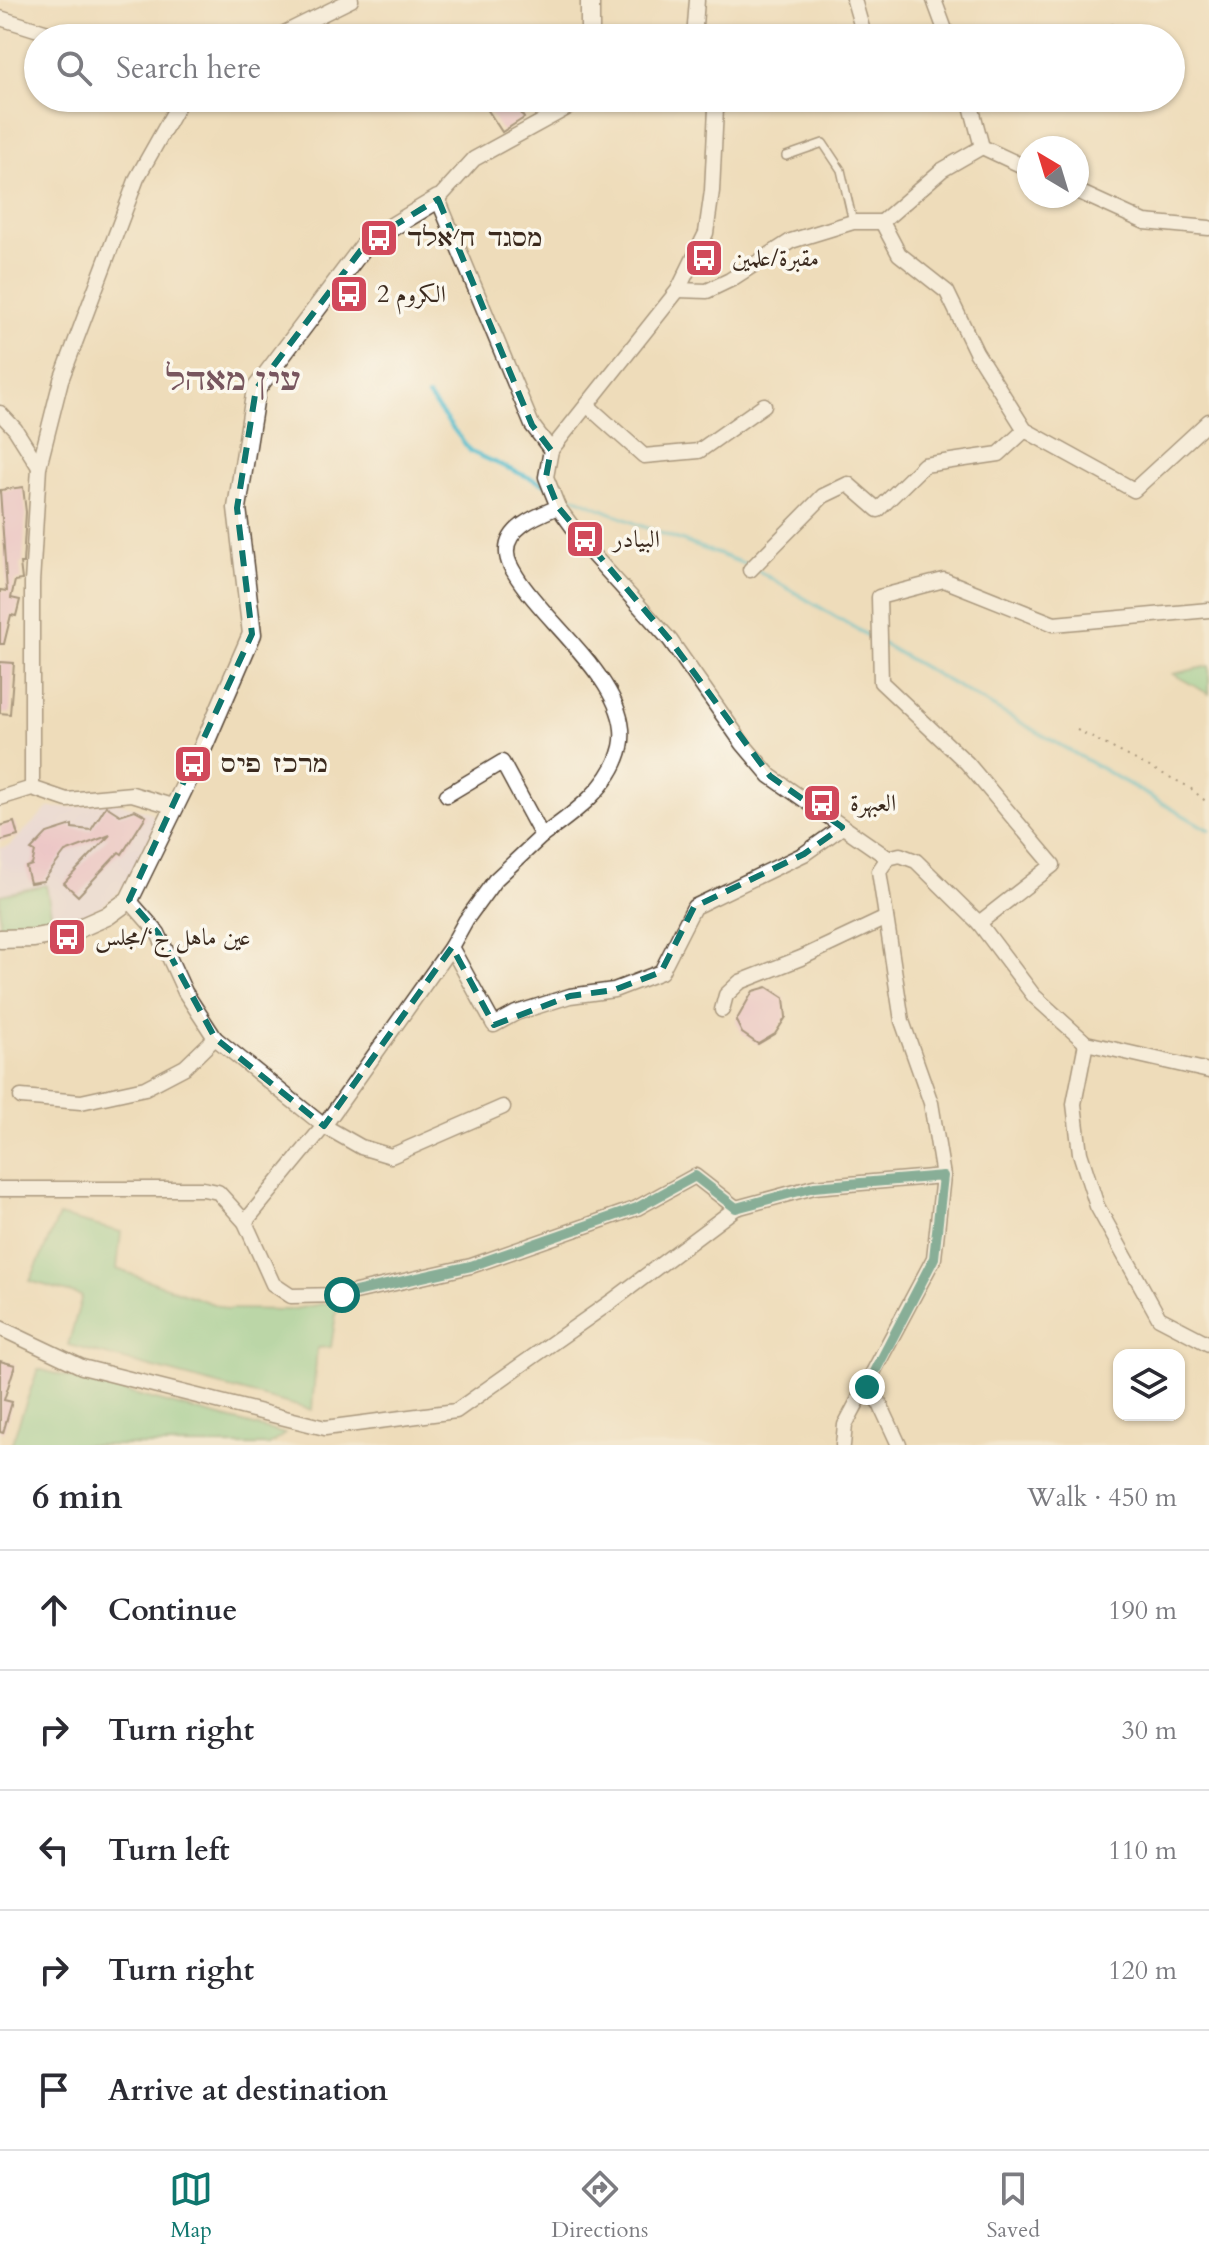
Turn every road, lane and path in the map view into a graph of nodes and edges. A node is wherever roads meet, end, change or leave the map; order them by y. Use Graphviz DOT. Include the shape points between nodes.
graph roads {
  1 [pos="351,0"];
  2 [pos="590,0"];
  3 [pos="697,0"];
  4 [pos="854,0"];
  5 [pos="934,0"];
  6 [pos="0,18"];
  7 [pos="302,24"];
  8 [pos="590,24"];
  9 [pos="695,24"];
  10 [pos="861,24"];
  11 [pos="943,24"];
  12 [pos="24,26"];
  13 [pos="174,112"];
  14 [pos="559,112"];
  15 [pos="716,112"];
  16 [pos="973,112"];
  17 [pos="982,147"];
  18 [pos="786,156"];
  19 [pos="1017,163"];
  20 [pos="1089,196"];
  21 [pos="438,199"];
  22 [pos="853,222"];
  23 [pos="882,222"];
  24 [pos="1209,228"];
  25 [pos="678,290"];
  26 [pos="764,405"];
  27 [pos="588,406"];
  28 [pos="0,413"];
  29 [pos="1209,421"];
  30 [pos="1025,430"];
  31 [pos="551,450"];
  32 [pos="39,467"];
  33 [pos="558,507"];
  34 [pos="750,570"];
  35 [pos="1209,610"];
  36 [pos="1077,730"];
  37 [pos="32,788"];
  38 [pos="447,795"];
  39 [pos="0,798"];
  40 [pos="1209,804"];
  41 [pos="175,807"];
  42 [pos="842,827"];
  43 [pos="542,836"];
  44 [pos="888,858"];
  45 [pos="129,900"];
  46 [pos="886,918"];
  47 [pos="979,923"];
  48 [pos="0,939"];
  49 [pos="451,947"];
  50 [pos="722,1010"];
  51 [pos="215,1038"];
  52 [pos="1086,1043"];
  53 [pos="1209,1071"];
  54 [pos="21,1097"];
  55 [pos="503,1107"];
  56 [pos="324,1126"];
  57 [pos="943,1176"];
  58 [pos="0,1189"];
  59 [pos="736,1208"];
  60 [pos="245,1222"];
  61 [pos="0,1328"];
  62 [pos="1209,1344"];
  63 [pos="867,1387"];
  64 [pos="843,1445"];
  65 [pos="899,1445"];
  1 -- 7 [label="street"];
  2 -- 8 [label="street"];
  3 -- 9 [label="street"];
  4 -- 10 [label="street"];
  5 -- 11 [label="street"];
  6 -- 12 [label="street"];
  13 -- 32 [label="street" via="137,178 61,380"];
  14 -- 21 [label="street" via="474,159"];
  15 -- 25 [label="street" via="706,233"];
  16 -- 17 [label="street"];
  17 -- 19 [label="street"];
  17 -- 23 [label="street" via="942,170"];
  18 -- 22 [label="lane" via="823,143 841,170"];
  20 -- 24 [label="street" via="1145,222"];
  21 -- 31 [label="street" via="532,425"];
  21 -- 41 [label="street" via="367,242 256,389 237,508 252,634"];
  22 -- 23 [label="street"];
  22 -- 25 [label="street" via="791,241 707,291"];
  23 -- 30 [label="street" via="899,254 947,292 976,352"];
  25 -- 27 [label="street"];
  26 -- 27 [label="street" via="699,451 644,456"];
  27 -- 31 [label="street"];
  28 -- 32 [label="street"];
  29 -- 30 [label="street" via="1134,490"];
  30 -- 34 [label="street" via="999,454 924,465 878,510 848,484 823,496"];
  31 -- 33 [label="street" via="546,477"];
  32 -- 37 [label="street" via="32,583"];
  33 -- 42 [label="street" via="593,555 670,640 770,776"];
  33 -- 43 [label="street" via="536,516 510,538 510,565 593,669 618,708 622,728 612,772 574,813"];
  35 -- 47 [label="street" via="1054,624 944,580 879,597 881,682 967,763 1053,865"];
  36 -- 40 [label="path" via="1189,787"];
  37 -- 39 [label="street"];
  37 -- 41 [label="street" via="67,800 132,794"];
  38 -- 43 [label="street" via="502,762"];
  41 -- 45 [label="street"];
  42 -- 44 [label="street"];
  42 -- 49 [label="street" via="804,854 694,907 661,972 614,990 570,996 494,1025"];
  43 -- 49 [label="street" via="495,880"];
  44 -- 46 [label="street" via="879,871"];
  44 -- 47 [label="street" via="900,855 916,861"];
  45 -- 48 [label="street" via="73,931"];
  45 -- 51 [label="street" via="158,933 185,992"];
  46 -- 50 [label="street" via="740,982 726,995"];
  46 -- 57 [label="street" via="902,1021 931,1103"];
  47 -- 52 [label="street" via="1034,996"];
  49 -- 56 [label="street"];
  51 -- 54 [label="street" via="185,1067 145,1088 81,1102"];
  51 -- 56 [label="street"];
  52 -- 53 [label="street"];
  52 -- 62 [label="street" via="1074,1104 1080,1153 1097,1206 1159,1318"];
  55 -- 56 [label="street" via="391,1156 361,1147"];
  56 -- 60 [label="street"];
  57 -- 59 [label="street" via="814,1187"];
  57 -- 63 [label="street" via="934,1258"];
  58 -- 60 [label="street" via="203,1189 218,1192"];
  59 -- 60 [label="street" via="695,1176 637,1208 471,1266 342,1295 291,1296 273,1284"];
  59 -- 61 [label="street" via="456,1411 325,1428 82,1367"];
  63 -- 64 [label="street" via="845,1425"];
  63 -- 65 [label="street"];
}
